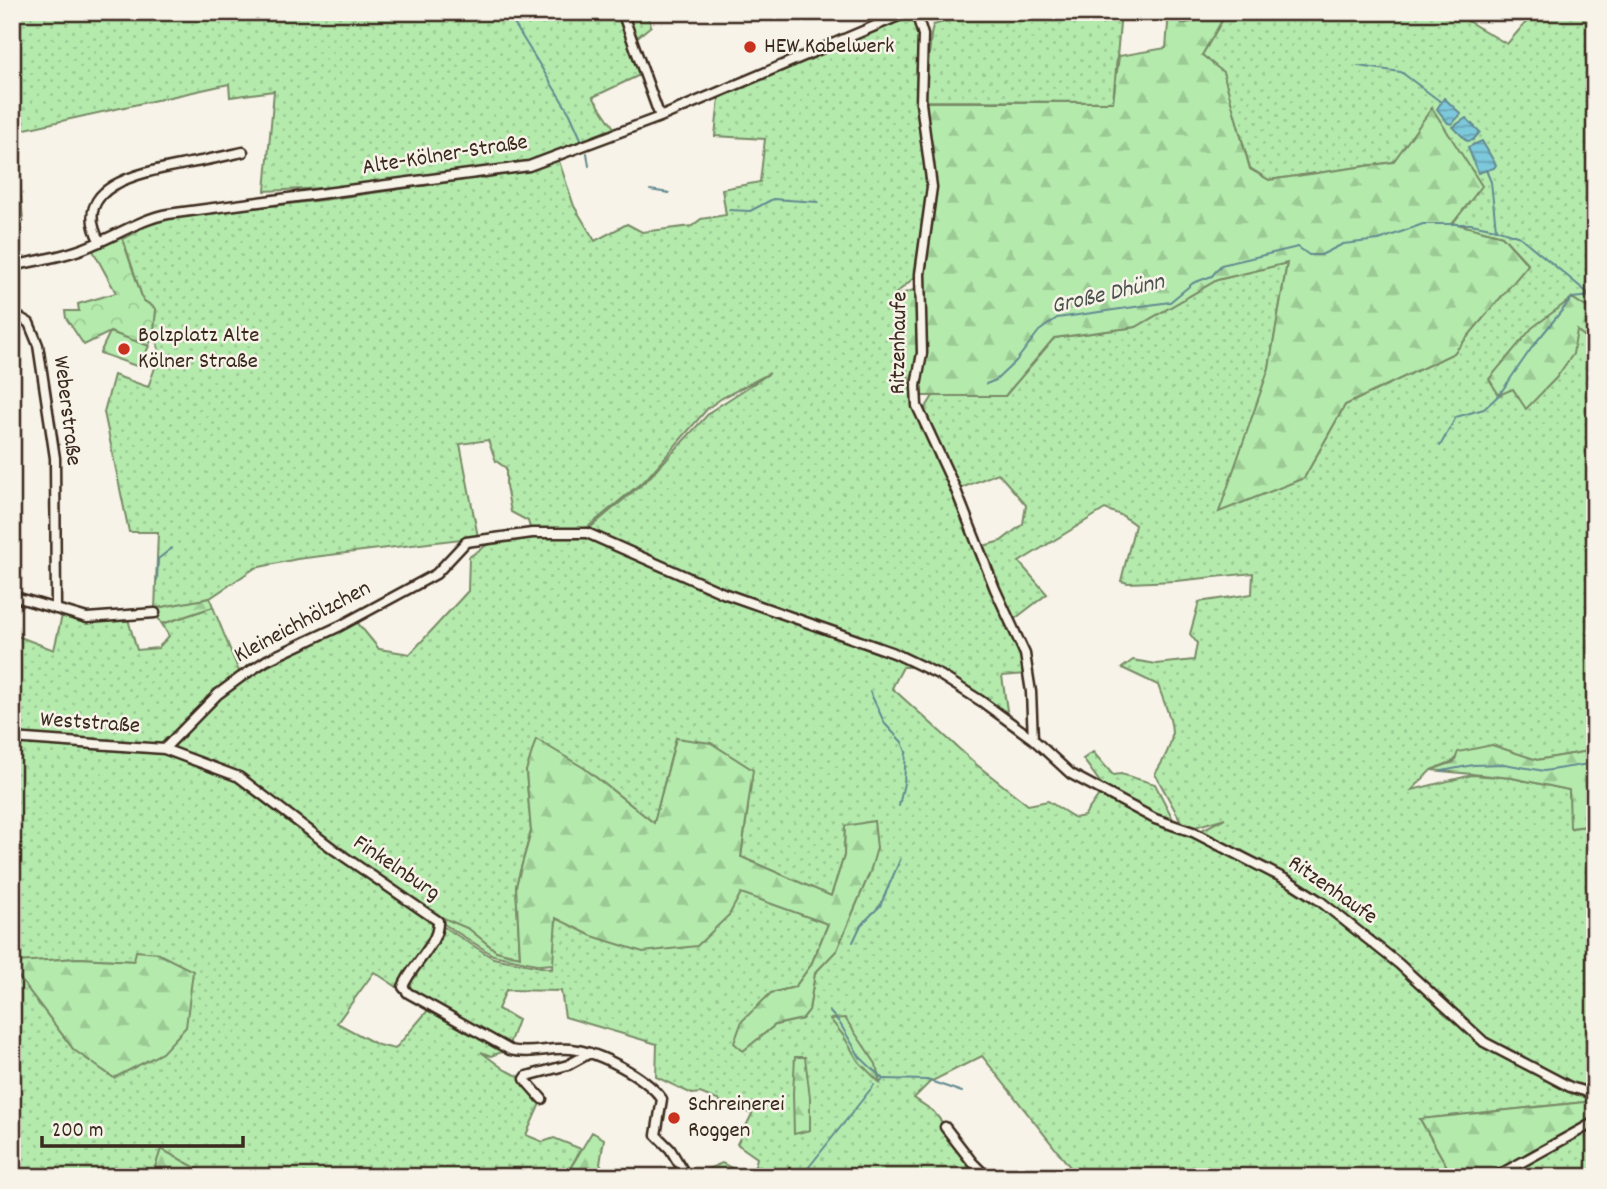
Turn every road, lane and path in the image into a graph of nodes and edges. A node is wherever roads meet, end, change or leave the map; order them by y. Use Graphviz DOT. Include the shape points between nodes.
graph roads {
  1 [pos="622,12"];
  2 [pos="908,12"];
  3 [pos="916,12"];
  4 [pos="660,117"];
  5 [pos="243,152"];
  6 [pos="100,242"];
  7 [pos="12,266"];
  8 [pos="12,313"];
  9 [pos="466,542"];
  10 [pos="12,596"];
  11 [pos="56,608"];
  12 [pos="155,613"];
  13 [pos="12,738"];
  14 [pos="1033,739"];
  15 [pos="164,749"];
  16 [pos="590,1053"];
  17 [pos="1595,1094"];
  18 [pos="542,1099"];
  19 [pos="1595,1122"];
  20 [pos="945,1127"];
  21 [pos="687,1177"];
  22 [pos="987,1177"];
  23 [pos="1495,1177"];
  1 -- 4 [label="street"];
  2 -- 4 [label="street, Alte-Kölner-Straße"];
  3 -- 14 [label="street, Ritzenhaufe" via="923,35 921,103 932,187 920,274 918,407 1025,654"];
  4 -- 6 [label="street, Alte-Kölner-Straße" via="529,166 152,217"];
  5 -- 6 [label="street" via="134,176 106,189 94,205"];
  6 -- 7 [label="street, Alte-Kölner-Straße"];
  8 -- 11 [label="street, Weberstraße" via="29,323 38,345 53,445"];
  9 -- 14 [label="street, Ritzenhaufe" via="532,533 587,533 723,593 894,653 940,675"];
  9 -- 15 [label="street, Kleineichhölzchen" via="436,574 241,677"];
  10 -- 11 [label="street"];
  11 -- 12 [label="street" via="87,618"];
  13 -- 15 [label="street, Weststraße"];
  14 -- 17 [label="street, Ritzenhaufe" via="1071,774 1155,820 1194,832 1289,881 1399,964 1484,1042 1570,1087"];
  15 -- 16 [label="street, Finkelnburg" via="239,777 438,921 432,940 406,979 403,987 408,993 510,1050"];
  16 -- 18 [label="street" via="568,1065 527,1076"];
  16 -- 21 [label="street, Finkelnburg" via="656,1091 662,1099 656,1135"];
  19 -- 23 [label="street"];
  20 -- 22 [label="street"];
}
